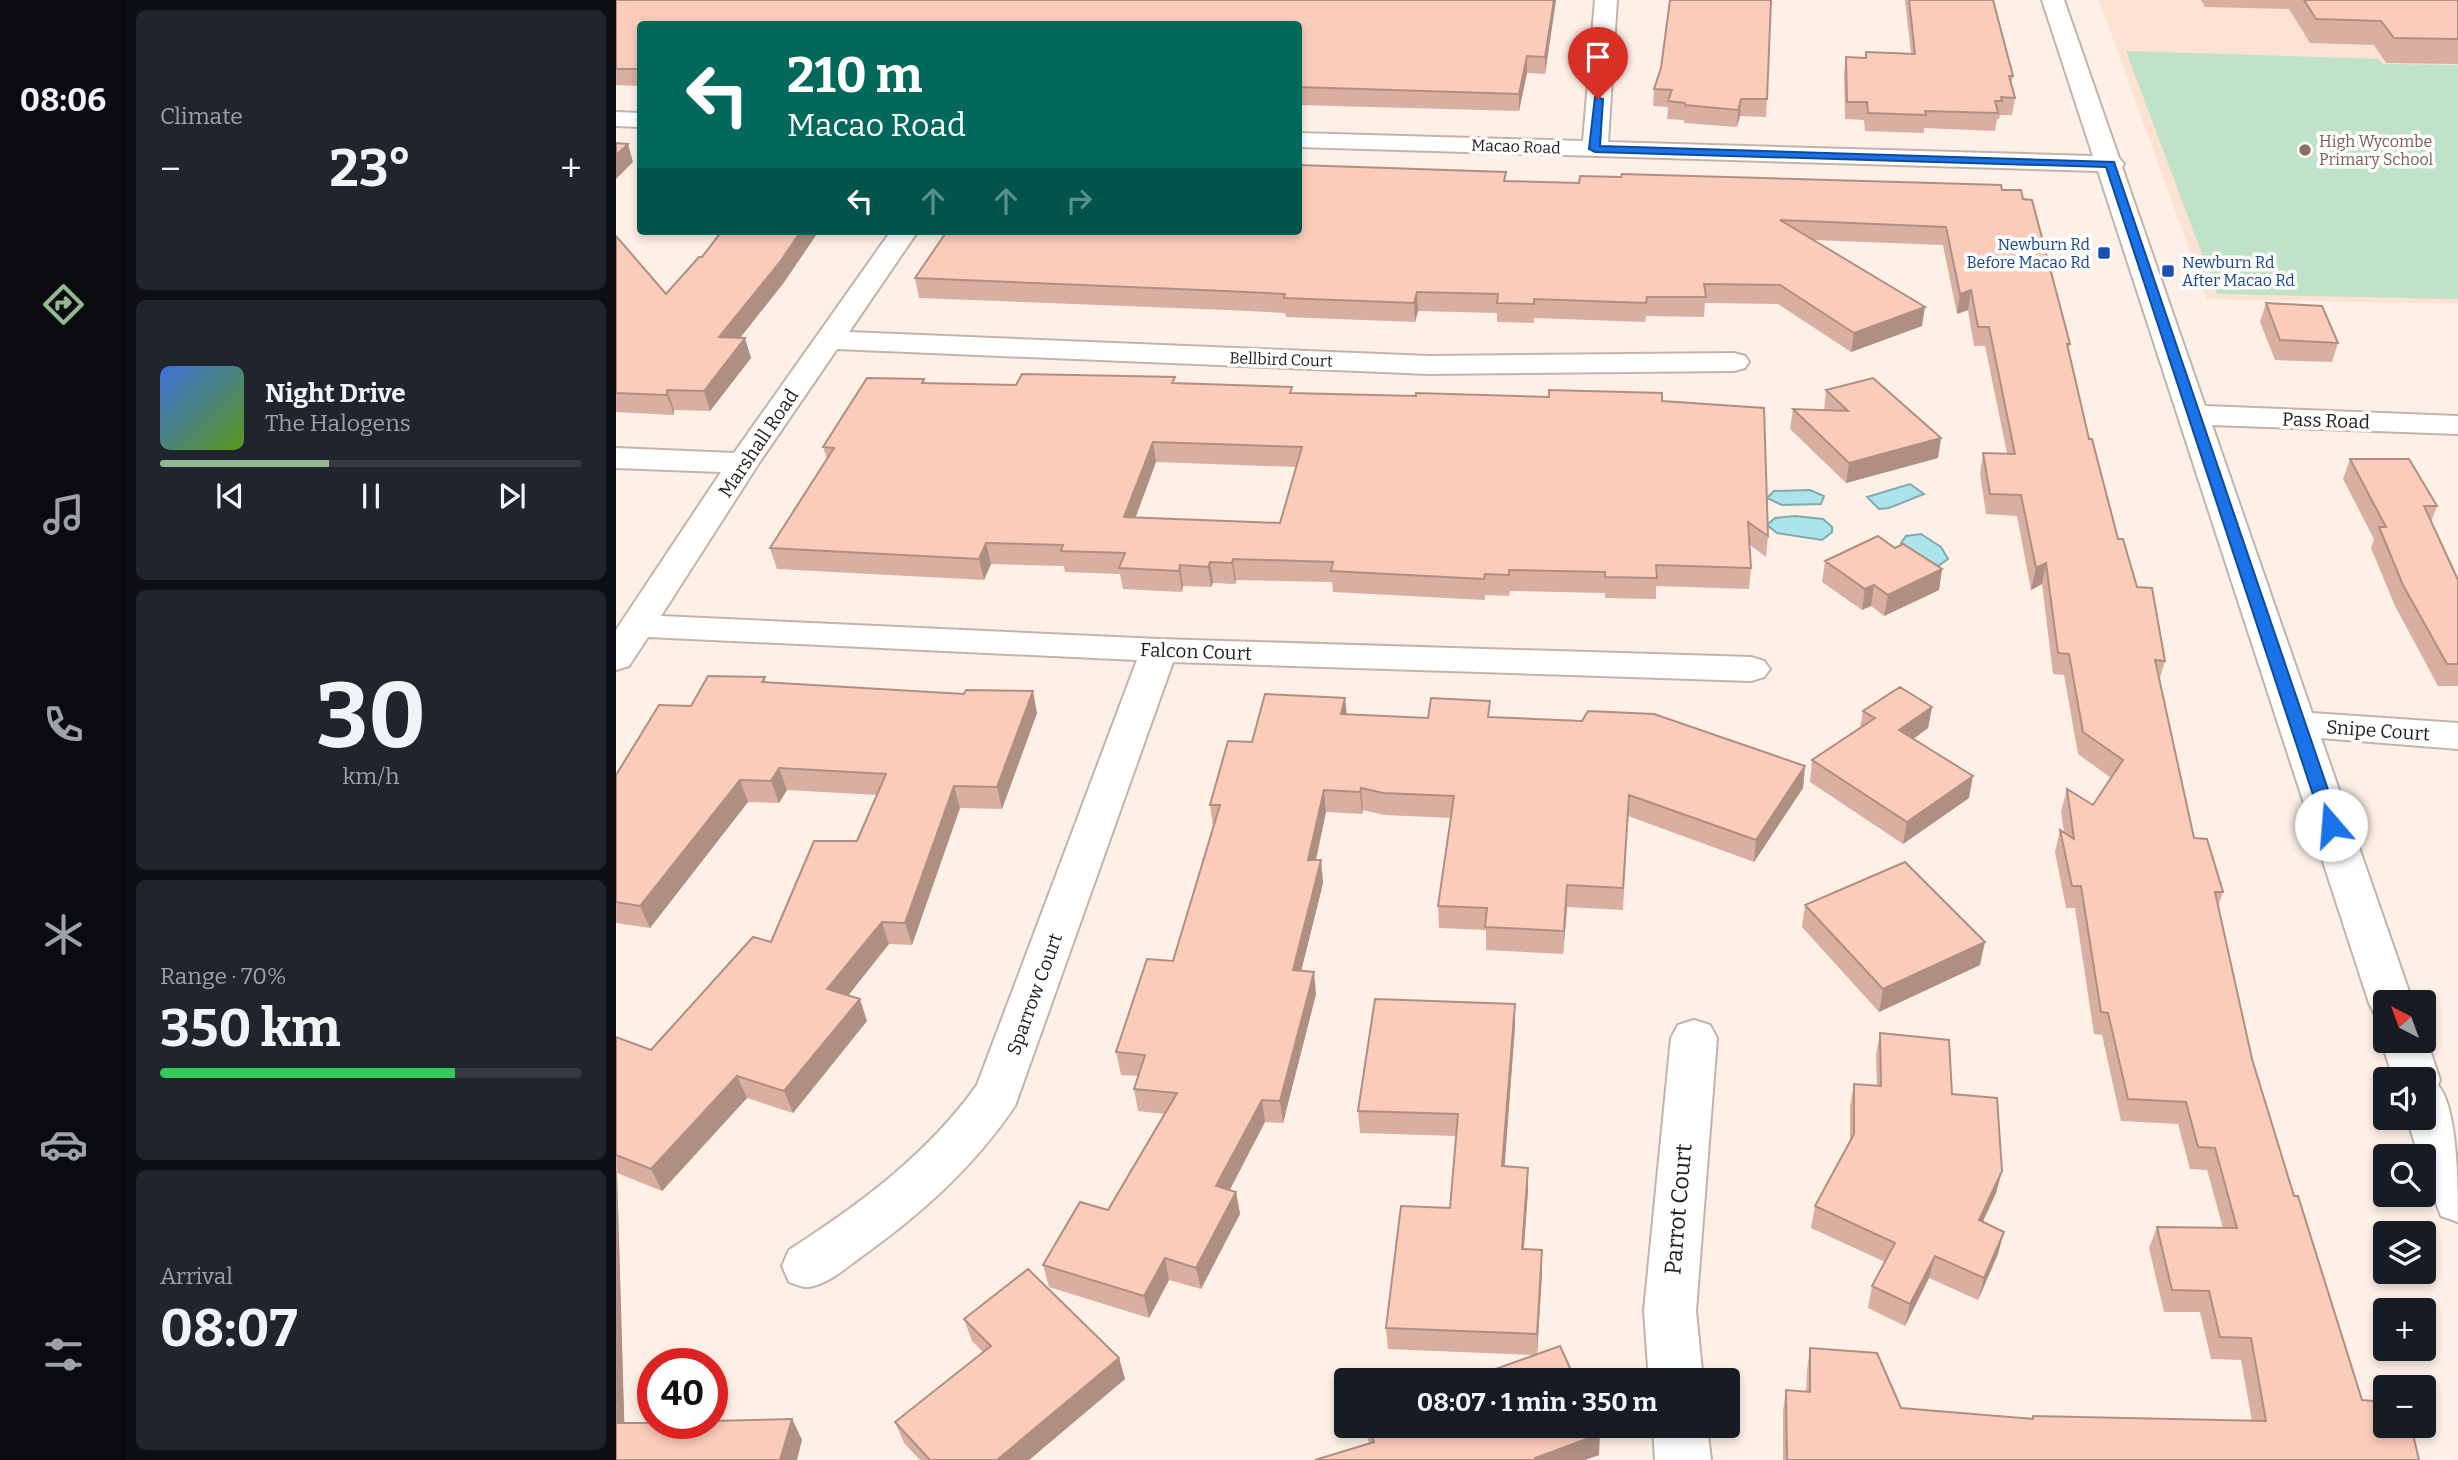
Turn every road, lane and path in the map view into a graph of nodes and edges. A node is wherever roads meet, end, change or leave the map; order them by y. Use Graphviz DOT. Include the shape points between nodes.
graph roads {
  1 [pos="1606,0"];
  2 [pos="2053,0"];
  3 [pos="616,120"];
  4 [pos="637,120"];
  5 [pos="1302,140"];
  6 [pos="1595,149"];
  7 [pos="2111,164"];
  8 [pos="902,235"];
  9 [pos="829,340"];
  10 [pos="1734,362"];
  11 [pos="2194,415"];
  12 [pos="2458,425"];
  13 [pos="616,458"];
  14 [pos="743,463"];
  15 [pos="640,626"];
  16 [pos="1158,650"];
  17 [pos="616,658"];
  18 [pos="1752,669"];
  19 [pos="2297,724"];
  20 [pos="2458,736"];
  21 [pos="2387,990"];
  22 [pos="1694,1038"];
  23 [pos="2434,1130"];
  24 [pos="2458,1201"];
  25 [pos="807,1266"];
  26 [pos="1675,1368"];
  27 [pos="1681,1438"];
  28 [pos="1684,1460"];
  1 -- 6 [label="street"];
  2 -- 7 [label="street"];
  3 -- 4 [label="street"];
  5 -- 6 [label="street, Macao Road"];
  6 -- 7 [label="street, Macao Road"];
  7 -- 11 [label="street"];
  8 -- 9 [label="street, Marshall Road"];
  9 -- 10 [label="street, Bellbird Court" via="1429,365"];
  9 -- 14 [label="street, Marshall Road"];
  11 -- 12 [label="street, Pass Road"];
  11 -- 19 [label="street"];
  13 -- 14 [label="street"];
  14 -- 15 [label="street, Marshall Road"];
  15 -- 16 [label="street, Falcon Court"];
  15 -- 17 [label="street, Marshall Road"];
  16 -- 18 [label="street, Falcon Court"];
  16 -- 25 [label="street, Sparrow Court" via="998,1093 957,1150 928,1179"];
  19 -- 20 [label="street, Snipe Court"];
  19 -- 21 [label="street"];
  22 -- 26 [label="street, Parrot Court" via="1670,1311"];
  23 -- 24 [label="street"];
  27 -- 28 [label="street"];
}
